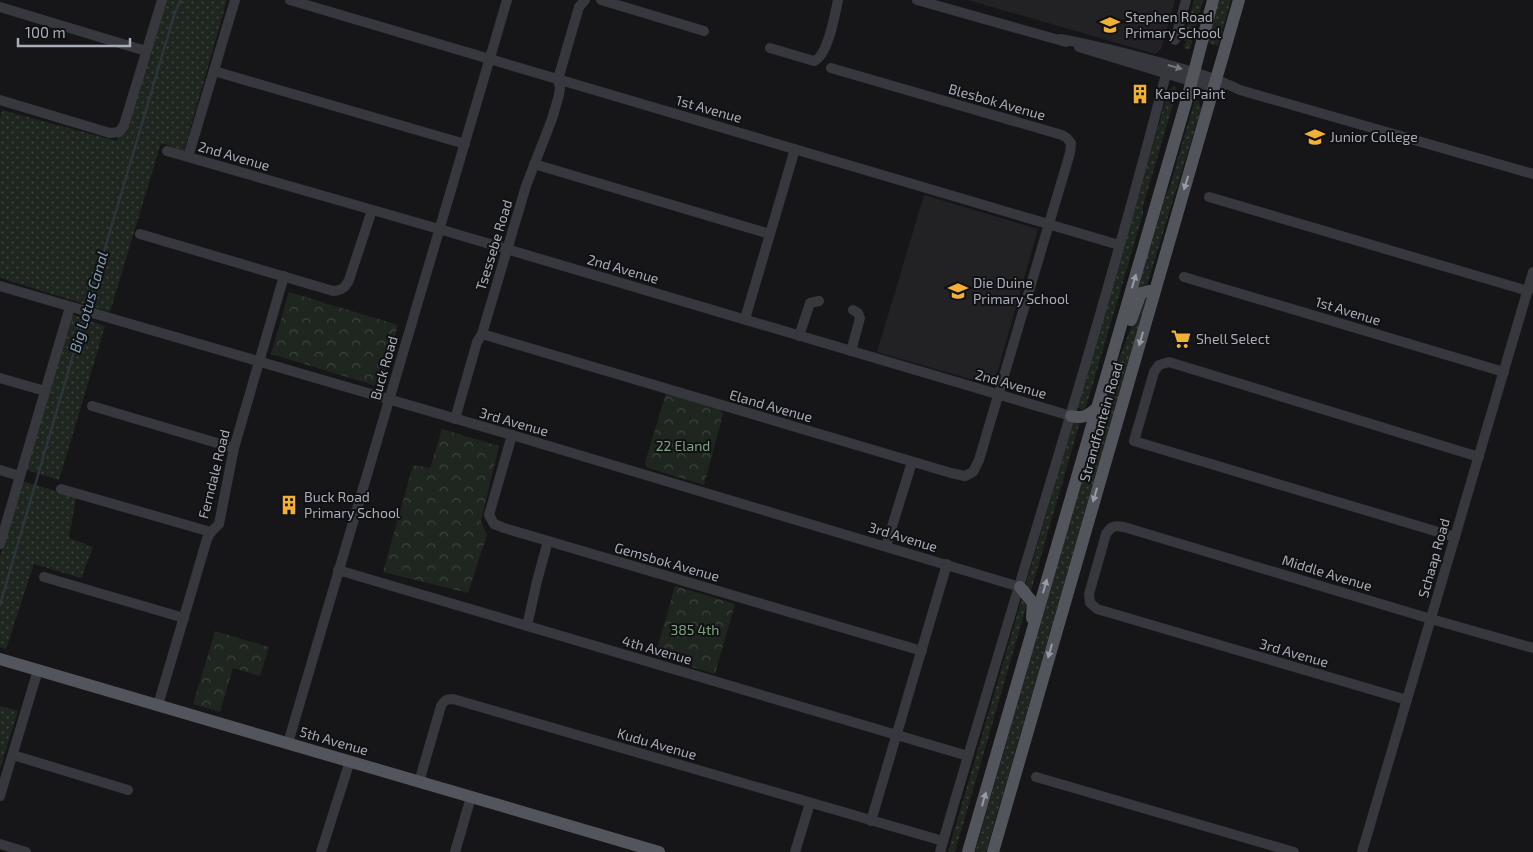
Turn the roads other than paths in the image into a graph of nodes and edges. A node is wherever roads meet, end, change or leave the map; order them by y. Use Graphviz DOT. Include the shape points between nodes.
graph roads {
  1 [pos="162,0"];
  2 [pos="235,0"];
  3 [pos="290,0"];
  4 [pos="507,0"];
  5 [pos="585,0"];
  6 [pos="601,0"];
  7 [pos="838,0"];
  8 [pos="917,0"];
  9 [pos="1186,0"];
  10 [pos="1213,0"];
  11 [pos="1239,0"];
  12 [pos="945,4"];
  13 [pos="0,7"];
  14 [pos="704,31"];
  15 [pos="1175,40"];
  16 [pos="770,48"];
  17 [pos="146,51"];
  18 [pos="489,59"];
  19 [pos="1137,60"];
  20 [pos="831,68"];
  21 [pos="214,70"];
  22 [pos="1166,74"];
  23 [pos="1193,77"];
  24 [pos="558,79"];
  25 [pos="1216,84"];
  26 [pos="0,100"];
  27 [pos="464,144"];
  28 [pos="795,149"];
  29 [pos="167,151"];
  30 [pos="188,157"];
  31 [pos="534,164"];
  32 [pos="1533,174"];
  33 [pos="1209,197"];
  34 [pos="372,210"];
  35 [pos="1049,224"];
  36 [pos="439,229"];
  37 [pos="140,234"];
  38 [pos="770,234"];
  39 [pos="1119,245"];
  40 [pos="507,250"];
  41 [pos="1533,272"];
  42 [pos="284,276"];
  43 [pos="1184,277"];
  44 [pos="0,286"];
  45 [pos="1528,291"];
  46 [pos="1154,293"];
  47 [pos="819,302"];
  48 [pos="70,306"];
  49 [pos="853,310"];
  50 [pos="745,319"];
  51 [pos="482,334"];
  52 [pos="799,336"];
  53 [pos="851,351"];
  54 [pos="259,361"];
  55 [pos="1504,372"];
  56 [pos="0,378"];
  57 [pos="45,392"];
  58 [pos="999,394"];
  59 [pos="1101,395"];
  60 [pos="389,400"];
  61 [pos="92,406"];
  62 [pos="1097,408"];
  63 [pos="1070,416"];
  64 [pos="455,419"];
  65 [pos="512,435"];
  66 [pos="234,448"];
  67 [pos="1479,457"];
  68 [pos="912,462"];
  69 [pos="0,470"];
  70 [pos="20,476"];
  71 [pos="61,489"];
  72 [pos="211,532"];
  73 [pos="1455,537"];
  74 [pos="548,541"];
  75 [pos="0,544"];
  76 [pos="886,546"];
  77 [pos="947,564"];
  78 [pos="338,570"];
  79 [pos="44,577"];
  80 [pos="1020,587"];
  81 [pos="1090,603"];
  82 [pos="184,618"];
  83 [pos="1431,619"];
  84 [pos="527,626"];
  85 [pos="1032,633"];
  86 [pos="1533,648"];
  87 [pos="922,651"];
  88 [pos="0,658"];
  89 [pos="38,670"];
  90 [pos="1407,700"];
  91 [pos="158,705"];
  92 [pos="897,735"];
  93 [pos="288,743"];
  94 [pos="13,755"];
  95 [pos="968,756"];
  96 [pos="350,761"];
  97 [pos="1036,777"];
  98 [pos="419,782"];
  99 [pos="128,790"];
  100 [pos="0,796"];
  101 [pos="471,797"];
  102 [pos="810,804"];
  103 [pos="871,821"];
  104 [pos="943,841"];
  105 [pos="0,844"];
  106 [pos="26,852"];
  107 [pos="322,852"];
  108 [pos="455,852"];
  109 [pos="659,852"];
  110 [pos="795,852"];
  111 [pos="940,852"];
  112 [pos="968,852"];
  113 [pos="993,852"];
  114 [pos="1294,852"];
  115 [pos="1362,852"];
  1 -- 17 [label="street"];
  2 -- 21 [label="street"];
  3 -- 18 [label="street, 1st Avenue"];
  4 -- 18 [label="street, Buck Road"];
  5 -- 24 [label="street" via="579,7"];
  6 -- 14 [label="street"];
  7 -- 16 [label="street" via="824,50 818,59"];
  8 -- 12 [label="street"];
  9 -- 15 [label="street"];
  10 -- 23 [label="main road, Strandfontein Road"];
  11 -- 25 [label="main road, Strandfontein Road"];
  12 -- 19 [label="street"];
  13 -- 17 [label="street"];
  17 -- 26 [label="street" via="124,125 119,132 110,133"];
  18 -- 24 [label="street, 1st Avenue"];
  18 -- 27 [label="street, Buck Road"];
  19 -- 22 [label="street"];
  19 -- 23 [label="street, one-way"];
  20 -- 35 [label="street, Blesbok Avenue" via="1067,138 1071,148"];
  21 -- 27 [label="street"];
  21 -- 30 [label="street"];
  22 -- 23 [label="street"];
  22 -- 39 [label="street"];
  23 -- 25 [label="street"];
  59 -- 23 [label="main road, Strandfontein Road, one-way"];
  24 -- 28 [label="street, 1st Avenue"];
  24 -- 31 [label="street, Tsessebe Road" via="559,95"];
  25 -- 32 [label="street"];
  25 -- 46 [label="main road, Strandfontein Road, one-way"];
  27 -- 36 [label="street, Buck Road"];
  28 -- 35 [label="street, 1st Avenue"];
  28 -- 38 [label="street"];
  29 -- 30 [label="street, 2nd Avenue"];
  30 -- 34 [label="street, 2nd Avenue"];
  31 -- 38 [label="street"];
  31 -- 40 [label="street, Tsessebe Road"];
  33 -- 45 [label="street"];
  34 -- 36 [label="street, 2nd Avenue"];
  34 -- 42 [label="street" via="353,271 344,288 334,291"];
  35 -- 39 [label="street, 1st Avenue"];
  35 -- 58 [label="street"];
  36 -- 40 [label="street, 2nd Avenue"];
  36 -- 60 [label="street, Buck Road"];
  37 -- 42 [label="street"];
  38 -- 50 [label="street"];
  39 -- 63 [label="street"];
  40 -- 50 [label="street, 2nd Avenue"];
  40 -- 51 [label="street, Tsessebe Road"];
  41 -- 45 [label="street, Schaap Road"];
  42 -- 54 [label="street, Ferndale Road"];
  43 -- 55 [label="street, 1st Avenue"];
  44 -- 48 [label="street, 3rd Avenue"];
  45 -- 55 [label="street, Schaap Road"];
  46 -- 59 [label="main road" via="1144,291 1140,295"];
  46 -- 113 [label="main road, Strandfontein Road, one-way"];
  47 -- 52 [label="street" via="808,306"];
  48 -- 54 [label="street, 3rd Avenue"];
  48 -- 57 [label="street"];
  49 -- 53 [label="street" via="860,318"];
  50 -- 52 [label="street, 2nd Avenue"];
  51 -- 64 [label="street, Tsessebe Road"];
  51 -- 68 [label="street, Eland Avenue"];
  52 -- 53 [label="street, 2nd Avenue"];
  53 -- 58 [label="street, 2nd Avenue"];
  54 -- 60 [label="street, 3rd Avenue"];
  54 -- 66 [label="street, Ferndale Road"];
  55 -- 67 [label="street, Schaap Road"];
  56 -- 57 [label="street"];
  57 -- 70 [label="street"];
  58 -- 63 [label="street, 2nd Avenue"];
  58 -- 68 [label="street, Eland Avenue" via="979,460 970,475 960,476"];
  59 -- 62 [label="main road, Strandfontein Road"];
  60 -- 64 [label="street, 3rd Avenue"];
  60 -- 78 [label="street, Buck Road"];
  61 -- 66 [label="street"];
  62 -- 63 [label="main road" via="1084,417"];
  85 -- 62 [label="main road, Strandfontein Road, one-way"];
  63 -- 80 [label="street"];
  64 -- 65 [label="street, 3rd Avenue"];
  65 -- 74 [label="street, Gemsbok Avenue" via="490,519 504,528"];
  65 -- 76 [label="street, 3rd Avenue"];
  66 -- 72 [label="street, Ferndale Road" via="219,524"];
  67 -- 73 [label="street, Schaap Road"];
  67 -- 73 [label="street" via="1166,362 1154,372 1134,441"];
  68 -- 76 [label="street"];
  69 -- 70 [label="street"];
  70 -- 75 [label="street"];
  71 -- 72 [label="street"];
  72 -- 82 [label="street, Ferndale Road"];
  73 -- 83 [label="street, Schaap Road"];
  74 -- 84 [label="street"];
  74 -- 87 [label="street, Gemsbok Avenue"];
  76 -- 77 [label="street, 3rd Avenue"];
  77 -- 80 [label="street, 3rd Avenue"];
  77 -- 87 [label="street"];
  78 -- 84 [label="street, 4th Avenue"];
  78 -- 93 [label="street, Buck Road"];
  79 -- 82 [label="street"];
  80 -- 85 [label="main road" via="1033,603"];
  80 -- 95 [label="street"];
  81 -- 83 [label="street, Middle Avenue" via="1090,588 1106,534 1113,526"];
  81 -- 90 [label="street, 3rd Avenue" via="1110,613"];
  82 -- 91 [label="street, Ferndale Road"];
  83 -- 86 [label="street, Middle Avenue"];
  83 -- 90 [label="street, Schaap Road"];
  84 -- 92 [label="street, 4th Avenue"];
  112 -- 85 [label="main road, Strandfontein Road, one-way"];
  87 -- 92 [label="street"];
  88 -- 89 [label="main road, 5th Avenue"];
  89 -- 91 [label="main road, 5th Avenue"];
  89 -- 94 [label="street"];
  90 -- 115 [label="street, Schaap Road"];
  91 -- 93 [label="main road, 5th Avenue"];
  92 -- 95 [label="street, 4th Avenue"];
  92 -- 103 [label="street"];
  93 -- 96 [label="main road, 5th Avenue"];
  94 -- 99 [label="street"];
  94 -- 100 [label="street"];
  95 -- 104 [label="street"];
  96 -- 98 [label="main road, 5th Avenue"];
  96 -- 107 [label="street"];
  97 -- 114 [label="street"];
  98 -- 101 [label="main road, 5th Avenue"];
  98 -- 102 [label="street, Kudu Avenue" via="441,706 447,699 453,699"];
  101 -- 108 [label="street"];
  101 -- 109 [label="main road, 5th Avenue"];
  102 -- 103 [label="street, Kudu Avenue"];
  102 -- 110 [label="street"];
  103 -- 104 [label="street, Kudu Avenue"];
  104 -- 111 [label="street"];
  105 -- 106 [label="street"];
}
